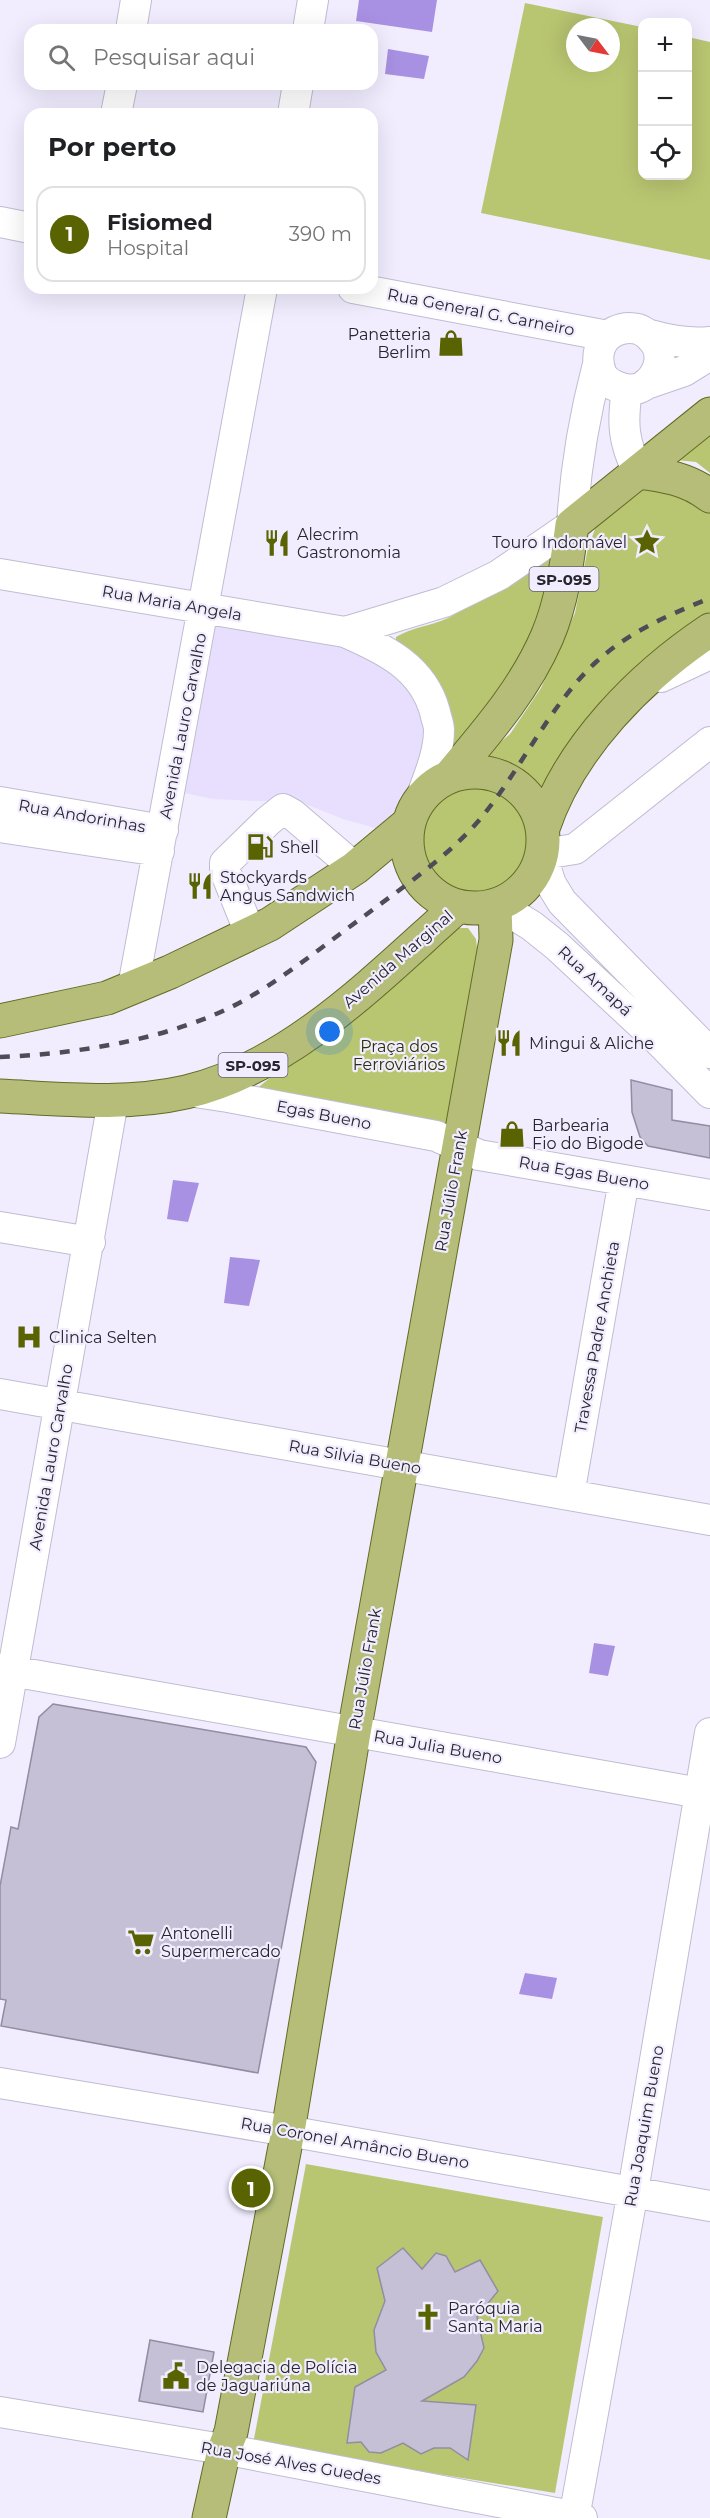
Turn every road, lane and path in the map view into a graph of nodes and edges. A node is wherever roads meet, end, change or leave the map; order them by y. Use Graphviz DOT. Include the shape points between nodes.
graph roads {
  1 [pos="136,0"];
  2 [pos="313,0"];
  3 [pos="132,24"];
  4 [pos="309,24"];
  5 [pos="121,90"];
  6 [pos="297,90"];
  7 [pos="117,108"];
  8 [pos="294,108"];
  9 [pos="0,222"];
  10 [pos="24,227"];
  11 [pos="378,293"];
  12 [pos="261,294"];
  13 [pos="648,334"];
  14 [pos="608,336"];
  15 [pos="710,342"];
  16 [pos="710,355"];
  17 [pos="598,364"];
  18 [pos="636,387"];
  19 [pos="710,414"];
  20 [pos="697,432"];
  21 [pos="638,472"];
  22 [pos="710,496"];
  23 [pos="572,525"];
  24 [pos="0,574"];
  25 [pos="205,609"];
  26 [pos="345,632"];
  27 [pos="707,649"];
  28 [pos="710,742"];
  29 [pos="450,776"];
  30 [pos="0,802"];
  31 [pos="415,811"];
  32 [pos="0,826"];
  33 [pos="161,840"];
  34 [pos="543,847"];
  35 [pos="355,868"];
  36 [pos="496,906"];
  37 [pos="457,907"];
  38 [pos="250,933"];
  39 [pos="134,987"];
  40 [pos="0,1021"];
  41 [pos="710,1053"];
  42 [pos="187,1091"];
  43 [pos="710,1094"];
  44 [pos="0,1096"];
  45 [pos="113,1101"];
  46 [pos="459,1147"];
  47 [pos="624,1180"];
  48 [pos="710,1195"];
  49 [pos="0,1227"];
  50 [pos="90,1242"];
  51 [pos="0,1394"];
  52 [pos="61,1405"];
  53 [pos="401,1466"];
  54 [pos="569,1495"];
  55 [pos="710,1520"];
  56 [pos="6,1670"];
  57 [pos="354,1732"];
  58 [pos="710,1735"];
  59 [pos="0,1743"];
  60 [pos="700,1793"];
  61 [pos="0,2083"];
  62 [pos="288,2131"];
  63 [pos="633,2191"];
  64 [pos="710,2206"];
  65 [pos="0,2412"];
  66 [pos="230,2444"];
  67 [pos="209,2518"];
  68 [pos="228,2518"];
  69 [pos="576,2518"];
  1 -- 3 [label="street"];
  2 -- 4 [label="street"];
  5 -- 7 [label="street"];
  6 -- 8 [label="street"];
  9 -- 10 [label="street"];
  11 -- 14 [label="street, Rua General G. Carneiro"];
  12 -- 25 [label="street, Avenida Lauro Carvalho"];
  13 -- 14 [label="street" via="627,328"];
  13 -- 15 [label="street"];
  13 -- 18 [label="street" via="657,346 659,363 655,375"];
  14 -- 17 [label="street" via="601,345"];
  16 -- 18 [label="street" via="684,371"];
  17 -- 18 [label="street" via="611,384"];
  17 -- 23 [label="street" via="574,485"];
  18 -- 21 [label="street" via="622,420 627,449"];
  19 -- 20 [label="main road"];
  20 -- 21 [label="main road"];
  21 -- 22 [label="main road" via="672,477"];
  21 -- 23 [label="main road"];
  23 -- 26 [label="street, Rua Maria Angela" via="499,575 444,602"];
  23 -- 29 [label="main road, SP-095" via="564,579 548,635 528,677 498,720"];
  24 -- 25 [label="street, Rua Maria Angela"];
  25 -- 26 [label="street, Rua Maria Angela"];
  25 -- 33 [label="street, Avenida Lauro Carvalho"];
  26 -- 31 [label="street, Rua Maria Angela" via="386,650 415,672 431,699 439,729 435,757"];
  27 -- 34 [label="main road" via="666,662 599,728 550,806"];
  28 -- 34 [label="street" via="575,849"];
  29 -- 31 [label="main road, SP-095" via="435,785"];
  29 -- 34 [label="main road, SP-095" via="480,772 499,776 519,788 538,812"];
  30 -- 33 [label="street, Rua Andorinhas"];
  31 -- 35 [label="main road, SP-095"];
  31 -- 37 [label="main road" via="407,842 417,877 442,901"];
  32 -- 33 [label="street, Rua Andorinhas"];
  33 -- 39 [label="street, Avenida Lauro Carvalho"];
  34 -- 36 [label="main road" via="536,873 526,887"];
  34 -- 41 [label="street, Rua Amapá" via="551,884 562,902"];
  35 -- 38 [label="main road, SP-095"];
  35 -- 38 [label="street" via="283,809 225,863"];
  36 -- 37 [label="main road"];
  36 -- 43 [label="street, Rua Amapá" via="532,926 557,946"];
  36 -- 46 [label="main road, Rua Júlio Frank" via="496,940"];
  37 -- 42 [label="main road, Avenida Marginal / SP-095" via="352,1000 298,1041 252,1066"];
  38 -- 39 [label="main road, SP-095"];
  39 -- 40 [label="main road, SP-095" via="107,998"];
  42 -- 45 [label="main road, Avenida Marginal / SP-095"];
  42 -- 46 [label="street, Egas Bueno" via="436,1136"];
  44 -- 45 [label="main road, Avenida Marginal / SP-095"];
  45 -- 50 [label="street, Avenida Lauro Carvalho"];
  46 -- 47 [label="street, Rua Egas Bueno" via="479,1155"];
  46 -- 53 [label="main road, Rua Júlio Frank"];
  47 -- 48 [label="street, Rua Egas Bueno"];
  47 -- 54 [label="street, Travessa Padre Anchieta"];
  49 -- 50 [label="street"];
  50 -- 52 [label="street, Avenida Lauro Carvalho"];
  51 -- 52 [label="street, Rua Silvia Bueno"];
  52 -- 53 [label="street, Rua Silvia Bueno"];
  52 -- 56 [label="street, Avenida Lauro Carvalho"];
  53 -- 54 [label="street, Rua Silvia Bueno"];
  53 -- 57 [label="main road, Rua Júlio Frank"];
  54 -- 55 [label="street, Rua Silvia Bueno"];
  56 -- 57 [label="street, Rua Julia Bueno"];
  56 -- 59 [label="street, Avenida Lauro Carvalho"];
  57 -- 60 [label="street, Rua Julia Bueno"];
  57 -- 62 [label="main road, Rua Júlio Frank"];
  58 -- 60 [label="street, Rua Joaquim Bueno"];
  60 -- 63 [label="street, Rua Joaquim Bueno"];
  61 -- 62 [label="street, Rua Coronel Amâncio Bueno"];
  62 -- 63 [label="street, Rua Coronel Amâncio Bueno"];
  62 -- 66 [label="main road, Rua Júlio Frank"];
  63 -- 64 [label="street, Rua Coronel Amâncio Bueno"];
  63 -- 69 [label="street, Rua Joaquim Bueno"];
  65 -- 66 [label="street, Rua José Alves Guedes"];
  66 -- 67 [label="main road"];
  66 -- 68 [label="main road"];
  66 -- 69 [label="street, Rua José Alves Guedes"];
}
